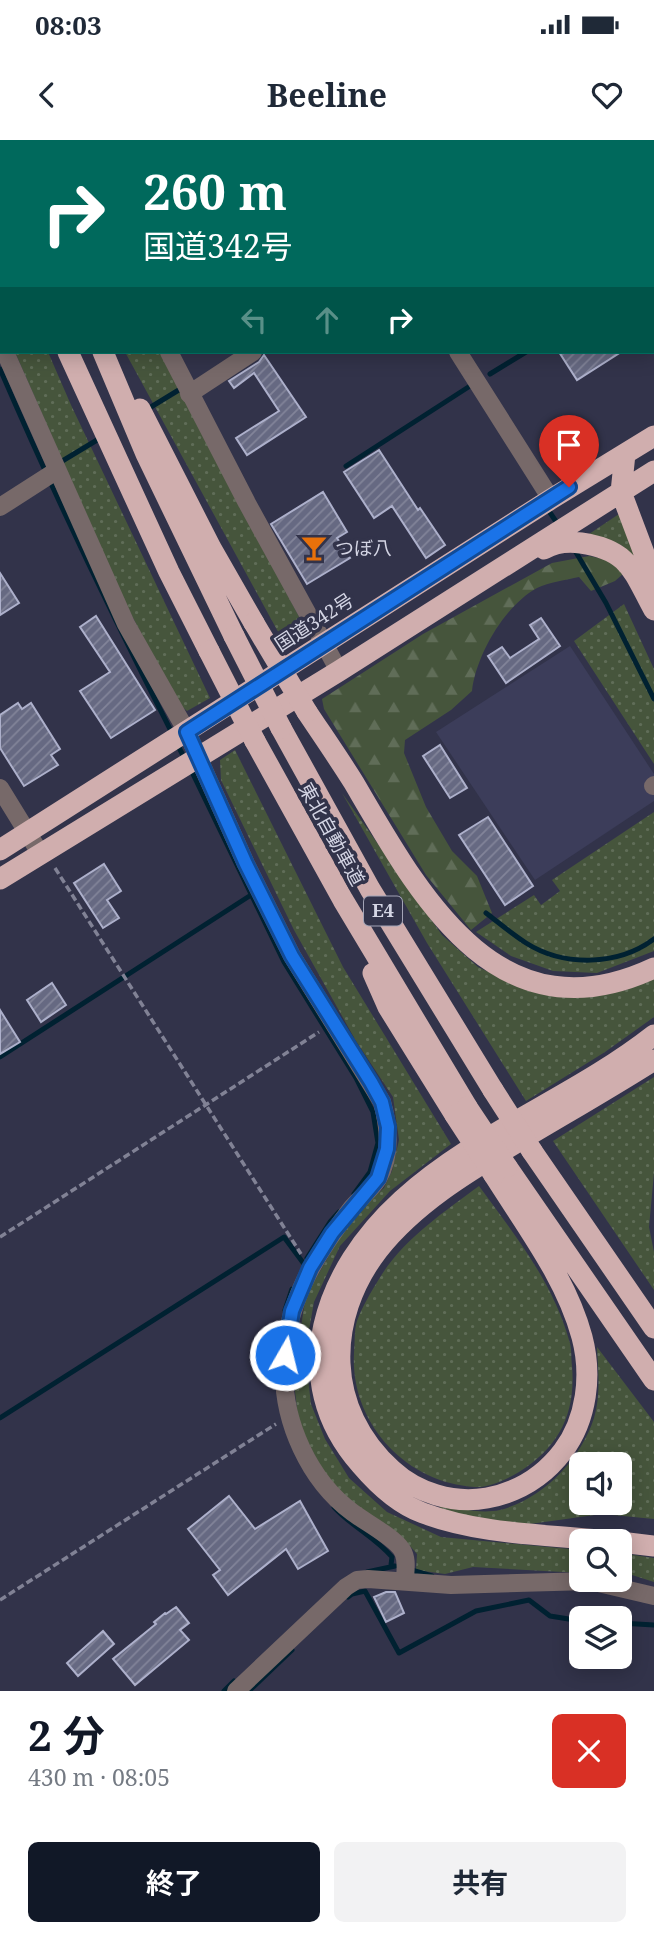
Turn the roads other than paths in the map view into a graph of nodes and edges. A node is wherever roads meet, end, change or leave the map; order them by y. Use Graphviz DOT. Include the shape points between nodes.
graph roads {
  1 [pos="6,354"];
  2 [pos="69,354"];
  3 [pos="104,354"];
  4 [pos="109,354"];
  5 [pos="170,354"];
  6 [pos="250,354"];
  7 [pos="459,354"];
  8 [pos="189,394"];
  9 [pos="654,436"];
  10 [pos="625,454"];
  11 [pos="56,471"];
  12 [pos="654,471"];
  13 [pos="621,492"];
  14 [pos="551,499"];
  15 [pos="0,507"];
  16 [pos="652,569"];
  17 [pos="491,575"];
  18 [pos="654,590"];
  19 [pos="654,610"];
  20 [pos="324,643"];
  21 [pos="339,671"];
  22 [pos="187,732"];
  23 [pos="198,756"];
  24 [pos="0,788"];
  25 [pos="27,832"];
  26 [pos="0,850"];
  27 [pos="46,858"];
  28 [pos="0,879"];
  29 [pos="654,968"];
  30 [pos="654,1035"];
  31 [pos="654,1060"];
  32 [pos="500,1171"];
  33 [pos="654,1328"];
  34 [pos="654,1380"];
  35 [pos="569,1538"];
  36 [pos="632,1544"];
  37 [pos="654,1546"];
  38 [pos="404,1581"];
  39 [pos="654,1596"];
  40 [pos="236,1691"];
  1 -- 11 [label="street"];
  2 -- 32 [label="highway, 東北自動車道 / E4, bridge" via="169,572 255,741 461,1111"];
  3 -- 33 [label="highway, 東北自動車道 / E4, bridge" via="146,454 234,636 370,889 532,1151"];
  4 -- 29 [label="highway, bridge" via="254,623 407,872 443,919 473,950 497,965 554,986 607,985"];
  5 -- 8 [label="street"];
  6 -- 8 [label="street"];
  7 -- 14 [label="street"];
  8 -- 20 [label="street"];
  9 -- 10 [label="highway, 国道342号"];
  10 -- 13 [label="highway"];
  10 -- 14 [label="highway, 国道342号"];
  11 -- 15 [label="street"];
  11 -- 22 [label="street" via="126,624"];
  12 -- 13 [label="highway"];
  13 -- 16 [label="highway"];
  13 -- 17 [label="highway"];
  14 -- 20 [label="highway, 国道342号"];
  16 -- 18 [label="highway"];
  17 -- 19 [label="highway" via="550,545 567,541 597,545 626,561"];
  17 -- 21 [label="highway"];
  20 -- 21 [label="street"];
  20 -- 22 [label="highway, 国道342号"];
  21 -- 23 [label="highway"];
  22 -- 23 [label="street"];
  22 -- 25 [label="highway, 国道342号"];
  23 -- 27 [label="highway"];
  23 -- 38 [label="street" via="292,956 382,1102 387,1149 378,1178 332,1233 310,1268 292,1311 284,1369 299,1444 321,1481 349,1510 401,1548 407,1559"];
  24 -- 25 [label="street"];
  25 -- 26 [label="highway, 国道342号"];
  25 -- 27 [label="street"];
  27 -- 28 [label="highway"];
  30 -- 35 [label="highway" via="460,1155 403,1199 351,1258 330,1300 320,1336 325,1401 337,1433 372,1479 421,1512 467,1526"];
  31 -- 32 [label="highway" via="469,1171 400,1226 363,1273 343,1323 341,1344 342,1383 352,1420 367,1443 404,1481 451,1499 505,1494 553,1465 581,1418 586,1392 582,1338 572,1307"];
  32 -- 34 [label="highway, 東北自動車道 / E4"];
  36 -- 37 [label="highway"];
  38 -- 39 [label="street" via="451,1585 590,1581"];
  38 -- 40 [label="street" via="357,1580 346,1587"];
}
